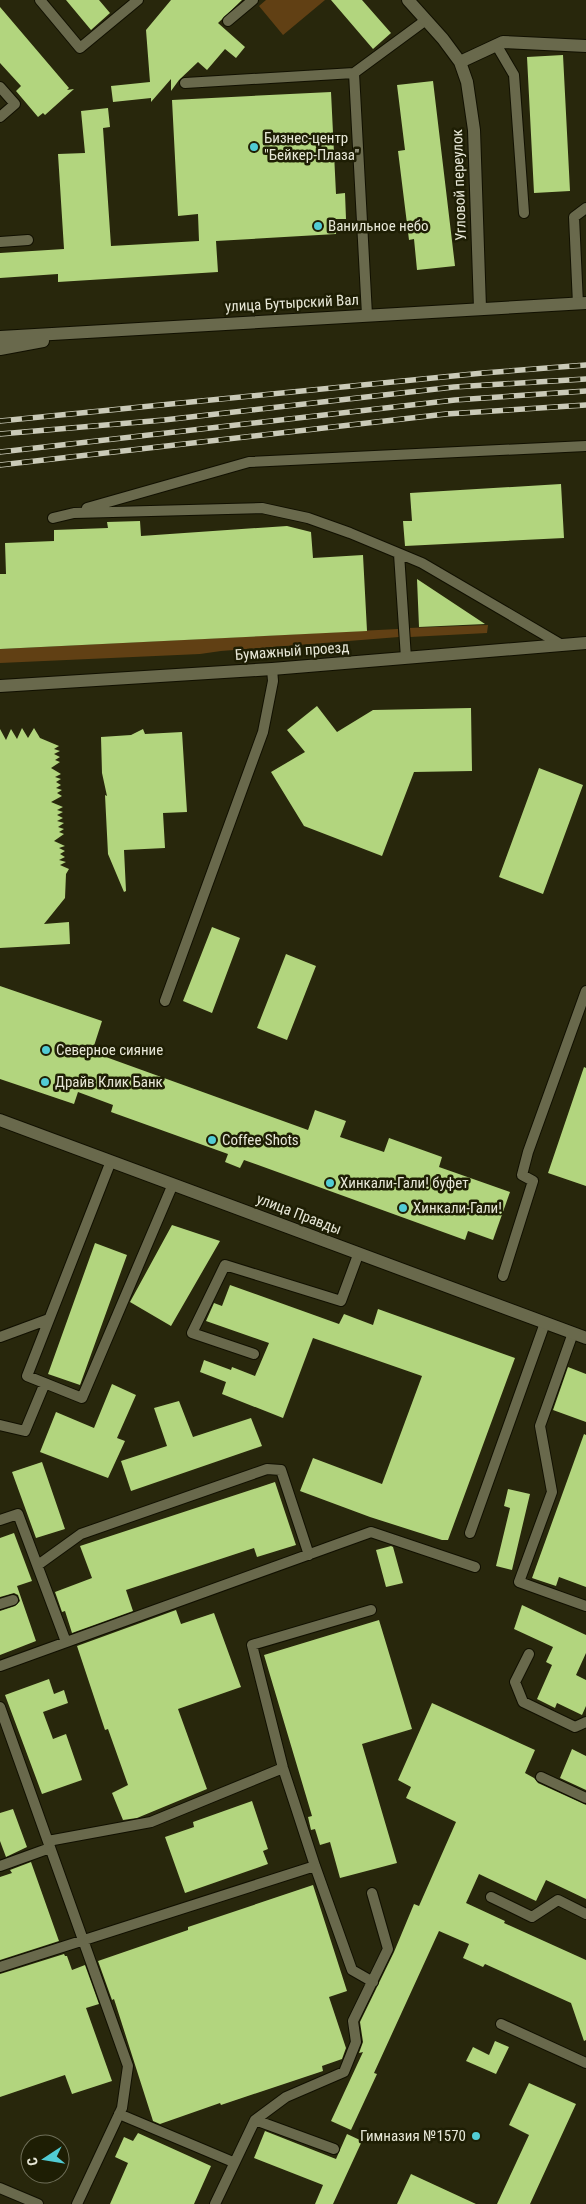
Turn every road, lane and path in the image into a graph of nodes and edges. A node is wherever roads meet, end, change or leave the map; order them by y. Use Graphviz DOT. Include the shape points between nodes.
graph roads {
  1 [pos="40,0"];
  2 [pos="138,0"];
  3 [pos="252,0"];
  4 [pos="408,0"];
  5 [pos="426,20"];
  6 [pos="228,21"];
  7 [pos="496,46"];
  8 [pos="586,46"];
  9 [pos="460,62"];
  10 [pos="354,73"];
  11 [pos="185,83"];
  12 [pos="0,87"];
  13 [pos="0,117"];
  14 [pos="586,208"];
  15 [pos="524,213"];
  16 [pos="28,240"];
  17 [pos="0,242"];
  18 [pos="582,303"];
  19 [pos="480,308"];
  20 [pos="367,315"];
  21 [pos="91,331"];
  22 [pos="0,337"];
  23 [pos="0,349"];
  24 [pos="586,446"];
  25 [pos="74,512"];
  26 [pos="53,518"];
  27 [pos="399,554"];
  28 [pos="586,643"];
  29 [pos="562,645"];
  30 [pos="406,658"];
  31 [pos="272,669"];
  32 [pos="0,686"];
  33 [pos="586,991"];
  34 [pos="165,1001"];
  35 [pos="0,1120"];
  36 [pos="111,1161"];
  37 [pos="173,1184"];
  38 [pos="358,1254"];
  39 [pos="503,1276"];
  40 [pos="49,1319"];
  41 [pos="545,1323"];
  42 [pos="573,1334"];
  43 [pos="0,1337"];
  44 [pos="586,1338"];
  45 [pos="254,1354"];
  46 [pos="45,1383"];
  47 [pos="0,1425"];
  48 [pos="0,1520"];
  49 [pos="470,1533"];
  50 [pos="309,1555"];
  51 [pos="38,1565"];
  52 [pos="475,1567"];
  53 [pos="13,1600"];
  54 [pos="0,1604"];
  55 [pos="586,1606"];
  56 [pos="371,1610"];
  57 [pos="66,1642"];
  58 [pos="529,1654"];
  59 [pos="0,1666"];
  60 [pos="0,1707"];
  61 [pos="586,1722"];
  62 [pos="283,1768"];
  63 [pos="541,1777"];
  64 [pos="586,1798"];
  65 [pos="49,1844"];
  66 [pos="0,1866"];
  67 [pos="315,1866"];
  68 [pos="372,1893"];
  69 [pos="491,1897"];
  70 [pos="586,1914"];
  71 [pos="83,1941"];
  72 [pos="0,1967"];
  73 [pos="373,1982"];
  74 [pos="501,2024"];
  75 [pos="586,2063"];
  76 [pos="119,2114"];
  77 [pos="255,2120"];
  78 [pos="334,2148"];
  79 [pos="233,2162"];
  80 [pos="0,2188"];
  81 [pos="38,2204"];
  82 [pos="77,2204"];
  83 [pos="215,2204"];
  1 -- 2 [label="lane" via="80,48"];
  3 -- 6 [label="lane"];
  4 -- 5 [label="street, Угловой переулок"];
  5 -- 9 [label="street, Угловой переулок"];
  5 -- 10 [label="lane"];
  7 -- 8 [label="street" via="503,42"];
  7 -- 9 [label="street"];
  7 -- 15 [label="lane" via="514,75"];
  9 -- 19 [label="street, Угловой переулок" via="467,82 474,130"];
  10 -- 11 [label="lane"];
  10 -- 20 [label="lane"];
  12 -- 13 [label="lane" via="15,104"];
  14 -- 18 [label="lane" via="574,217"];
  16 -- 17 [label="lane"];
  18 -- 19 [label="street, улица Бутырский Вал"];
  19 -- 20 [label="street, улица Бутырский Вал"];
  20 -- 21 [label="street, улица Бутырский Вал"];
  21 -- 22 [label="street, улица Бутырский Вал"];
  21 -- 23 [label="street"];
  24 -- 25 [label="lane" via="249,462"];
  25 -- 26 [label="lane"];
  25 -- 27 [label="lane" via="262,508 350,532"];
  27 -- 29 [label="lane" via="422,563"];
  27 -- 30 [label="lane"];
  28 -- 29 [label="street, Бумажный проезд"];
  29 -- 30 [label="street, Бумажный проезд"];
  30 -- 31 [label="street, Бумажный проезд"];
  31 -- 32 [label="street, Бумажный проезд"];
  31 -- 34 [label="lane" via="273,681 263,732"];
  33 -- 39 [label="lane" via="528,1152 522,1175 533,1181"];
  35 -- 36 [label="street, улица Правды"];
  36 -- 37 [label="street, улица Правды"];
  36 -- 40 [label="lane"];
  37 -- 38 [label="street, улица Правды"];
  37 -- 46 [label="lane" via="82,1398"];
  38 -- 41 [label="street, улица Правды"];
  38 -- 45 [label="lane" via="341,1301 225,1265 192,1334"];
  40 -- 43 [label="lane"];
  40 -- 46 [label="lane" via="27,1376"];
  41 -- 42 [label="street, улица Правды"];
  41 -- 49 [label="lane"];
  42 -- 44 [label="street, улица Правды"];
  42 -- 55 [label="lane" via="540,1426 552,1492 519,1582"];
  46 -- 47 [label="lane" via="25,1431"];
  48 -- 51 [label="lane" via="18,1514"];
  50 -- 51 [label="lane" via="281,1470 267,1468 81,1534"];
  50 -- 52 [label="lane" via="372,1532"];
  50 -- 57 [label="lane"];
  51 -- 57 [label="lane"];
  53 -- 54 [label="lane"];
  56 -- 62 [label="lane" via="252,1645"];
  57 -- 59 [label="lane"];
  58 -- 61 [label="lane" via="516,1682 523,1702 575,1727"];
  60 -- 65 [label="lane"];
  62 -- 65 [label="lane" via="151,1822"];
  62 -- 67 [label="lane"];
  63 -- 64 [label="lane"];
  65 -- 66 [label="lane"];
  65 -- 71 [label="lane"];
  67 -- 71 [label="lane"];
  67 -- 73 [label="lane" via="352,1970"];
  68 -- 73 [label="lane" via="388,1949"];
  69 -- 70 [label="lane" via="532,1917 558,1900"];
  71 -- 72 [label="lane"];
  71 -- 76 [label="lane" via="128,2066"];
  73 -- 77 [label="lane" via="353,2021 356,2042 344,2072 286,2097"];
  74 -- 75 [label="lane"];
  76 -- 79 [label="lane"];
  76 -- 82 [label="lane"];
  77 -- 78 [label="lane"];
  77 -- 79 [label="lane"];
  79 -- 83 [label="lane"];
  80 -- 81 [label="lane"];
}
